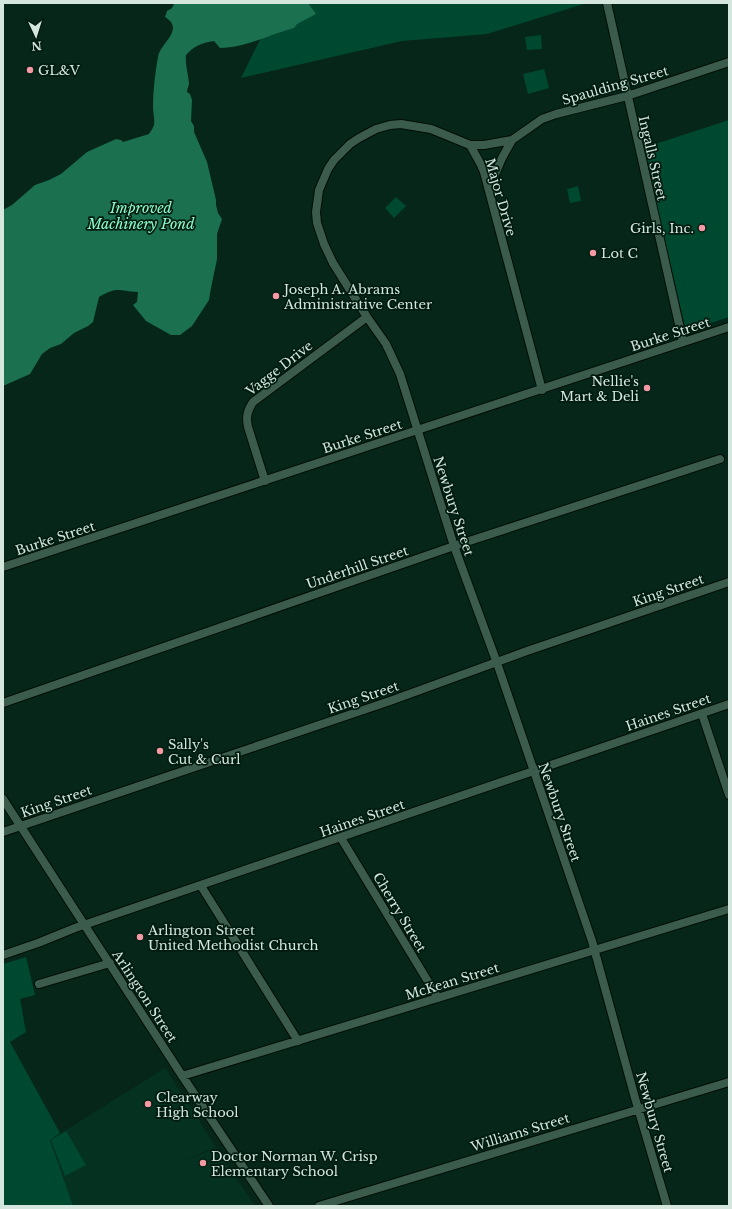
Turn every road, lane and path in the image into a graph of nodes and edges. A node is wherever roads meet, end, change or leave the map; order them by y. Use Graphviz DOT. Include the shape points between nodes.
graph roads {
  1 [pos="607,3"];
  2 [pos="729,62"];
  3 [pos="627,96"];
  4 [pos="512,140"];
  5 [pos="470,145"];
  6 [pos="489,189"];
  7 [pos="366,316"];
  8 [pos="729,327"];
  9 [pos="683,342"];
  10 [pos="542,390"];
  11 [pos="417,430"];
  12 [pos="720,459"];
  13 [pos="265,481"];
  14 [pos="454,546"];
  15 [pos="3,567"];
  16 [pos="729,582"];
  17 [pos="496,663"];
  18 [pos="3,703"];
  19 [pos="729,704"];
  20 [pos="702,714"];
  21 [pos="533,772"];
  22 [pos="729,795"];
  23 [pos="3,799"];
  24 [pos="21,826"];
  25 [pos="3,832"];
  26 [pos="341,838"];
  27 [pos="201,886"];
  28 [pos="729,909"];
  29 [pos="85,925"];
  30 [pos="595,950"];
  31 [pos="3,955"];
  32 [pos="110,963"];
  33 [pos="39,984"];
  34 [pos="438,998"];
  35 [pos="298,1041"];
  36 [pos="182,1076"];
  37 [pos="729,1082"];
  38 [pos="638,1108"];
  39 [pos="269,1206"];
  40 [pos="319,1206"];
  41 [pos="667,1206"];
  1 -- 3 [label="street, Ingalls Street"];
  2 -- 3 [label="street, Spaulding Street"];
  3 -- 4 [label="street, Spaulding Street" via="549,116"];
  3 -- 9 [label="street, Ingalls Street"];
  4 -- 5 [label="street, Spaulding Street"];
  4 -- 6 [label="street, Spaulding Street"];
  5 -- 6 [label="street, Major Drive" via="480,163"];
  5 -- 7 [label="street" via="429,128 390,125 357,139 328,169 317,201 316,218 320,234"];
  6 -- 10 [label="street, Major Drive"];
  7 -- 11 [label="street" via="386,344 397,368"];
  7 -- 13 [label="street, Vagge Drive" via="253,402 248,409 248,427"];
  8 -- 9 [label="street, Burke Street"];
  9 -- 10 [label="street, Burke Street"];
  10 -- 11 [label="street, Burke Street"];
  11 -- 13 [label="street, Burke Street"];
  11 -- 14 [label="street, Newbury Street"];
  12 -- 14 [label="street, Underhill Street"];
  13 -- 15 [label="street, Burke Street"];
  14 -- 17 [label="street, Newbury Street"];
  14 -- 18 [label="street, Underhill Street"];
  16 -- 17 [label="street, King Street"];
  17 -- 21 [label="street, Newbury Street"];
  17 -- 24 [label="street, King Street"];
  19 -- 20 [label="street, Haines Street"];
  20 -- 21 [label="street, Haines Street"];
  20 -- 22 [label="street"];
  21 -- 26 [label="street, Haines Street"];
  21 -- 30 [label="street, Newbury Street"];
  23 -- 24 [label="street, Arlington Street"];
  24 -- 25 [label="street, King Street"];
  24 -- 29 [label="street, Arlington Street"];
  26 -- 27 [label="street, Haines Street"];
  26 -- 34 [label="street, Cherry Street"];
  27 -- 29 [label="street, Haines Street"];
  27 -- 35 [label="street"];
  28 -- 30 [label="street, McKean Street"];
  29 -- 31 [label="street, Haines Street"];
  29 -- 32 [label="street, Arlington Street"];
  30 -- 34 [label="street, McKean Street"];
  30 -- 38 [label="street, Newbury Street"];
  32 -- 33 [label="street"];
  32 -- 36 [label="street, Arlington Street"];
  34 -- 35 [label="street, McKean Street"];
  35 -- 36 [label="street, McKean Street"];
  36 -- 39 [label="street, Arlington Street"];
  37 -- 38 [label="street, Williams Street"];
  38 -- 40 [label="street, Williams Street"];
  38 -- 41 [label="street, Newbury Street"];
}
